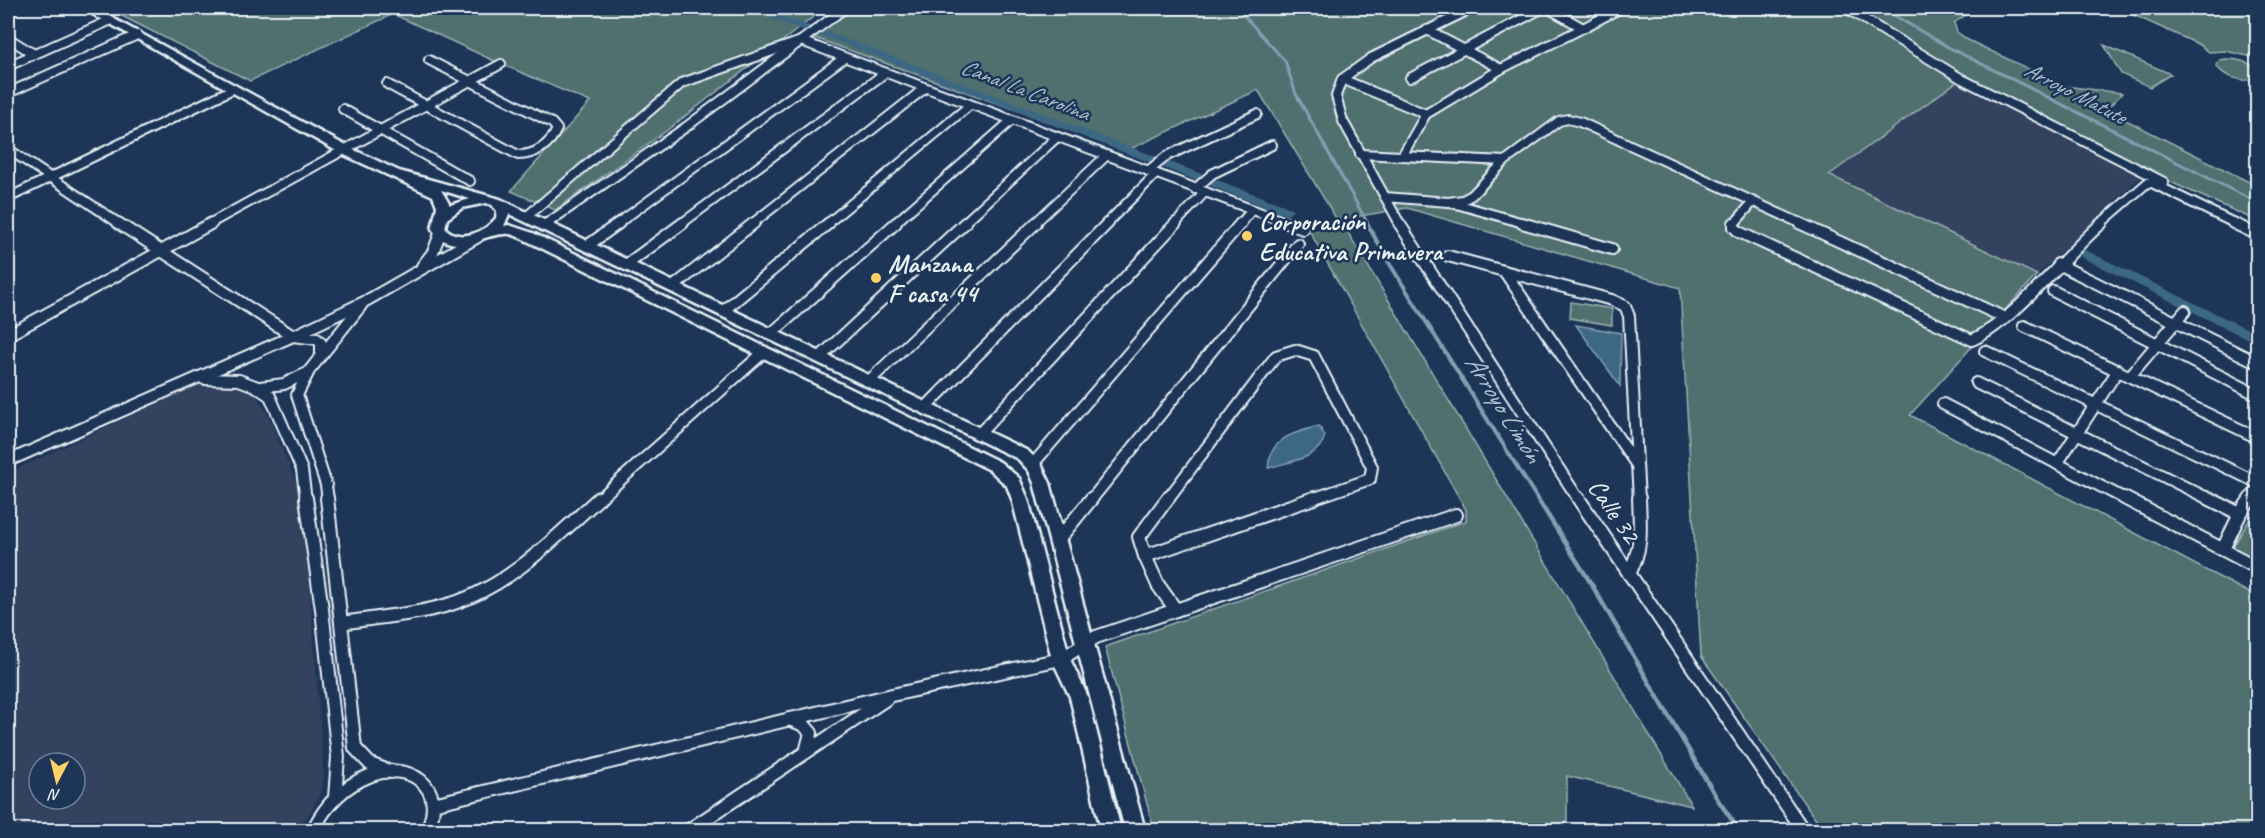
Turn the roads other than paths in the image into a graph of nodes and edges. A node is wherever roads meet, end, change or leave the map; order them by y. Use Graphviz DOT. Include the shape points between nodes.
graph roads {
  1 [pos="87,8"];
  2 [pos="115,8"];
  3 [pos="845,8"];
  4 [pos="1473,8"];
  5 [pos="1542,8"];
  6 [pos="1548,8"];
  7 [pos="1621,8"];
  8 [pos="1846,8"];
  9 [pos="99,14"];
  10 [pos="111,20"];
  11 [pos="1583,28"];
  12 [pos="1427,30"];
  13 [pos="137,35"];
  14 [pos="8,38"];
  15 [pos="804,39"];
  16 [pos="1463,49"];
  17 [pos="34,54"];
  18 [pos="844,58"];
  19 [pos="429,60"];
  20 [pos="501,64"];
  21 [pos="8,66"];
  22 [pos="1501,69"];
  23 [pos="885,73"];
  24 [pos="1410,78"];
  25 [pos="1342,79"];
  26 [pos="472,81"];
  27 [pos="387,84"];
  28 [pos="926,88"];
  29 [pos="233,89"];
  30 [pos="8,93"];
  31 [pos="970,105"];
  32 [pos="427,106"];
  33 [pos="343,108"];
  34 [pos="1257,114"];
  35 [pos="1426,114"];
  36 [pos="1012,120"];
  37 [pos="379,131"];
  38 [pos="1057,137"];
  39 [pos="1272,145"];
  40 [pos="8,149"];
  41 [pos="344,150"];
  42 [pos="1359,154"];
  43 [pos="1106,156"];
  44 [pos="1402,156"];
  45 [pos="1505,162"];
  46 [pos="1154,170"];
  47 [pos="400,174"];
  48 [pos="48,178"];
  49 [pos="470,181"];
  50 [pos="1201,187"];
  51 [pos="1385,197"];
  52 [pos="8,198"];
  53 [pos="1448,202"];
  54 [pos="1753,202"];
  55 [pos="495,203"];
  56 [pos="1252,210"];
  57 [pos="442,216"];
  58 [pos="526,217"];
  59 [pos="544,226"];
  60 [pos="1303,229"];
  61 [pos="2258,230"];
  62 [pos="441,234"];
  63 [pos="484,235"];
  64 [pos="2258,235"];
  65 [pos="1298,244"];
  66 [pos="587,246"];
  67 [pos="1612,249"];
  68 [pos="160,251"];
  69 [pos="1448,256"];
  70 [pos="2058,264"];
  71 [pos="626,265"];
  72 [pos="418,270"];
  73 [pos="1504,271"];
  74 [pos="673,287"];
  75 [pos="2053,291"];
  76 [pos="364,302"];
  77 [pos="723,311"];
  78 [pos="2185,311"];
  79 [pos="2003,317"];
  80 [pos="2175,322"];
  81 [pos="2024,326"];
  82 [pos="771,334"];
  83 [pos="8,335"];
  84 [pos="293,336"];
  85 [pos="2157,344"];
  86 [pos="1985,351"];
  87 [pos="764,352"];
  88 [pos="321,356"];
  89 [pos="820,357"];
  90 [pos="2258,363"];
  91 [pos="2118,370"];
  92 [pos="309,371"];
  93 [pos="2130,376"];
  94 [pos="198,379"];
  95 [pos="869,381"];
  96 [pos="1976,383"];
  97 [pos="260,387"];
  98 [pos="893,393"];
  99 [pos="2258,395"];
  100 [pos="1942,404"];
  101 [pos="2095,405"];
  102 [pos="878,408"];
  103 [pos="925,408"];
  104 [pos="2078,433"];
  105 [pos="979,434"];
  106 [pos="2258,438"];
  107 [pos="8,461"];
  108 [pos="1033,464"];
  109 [pos="1636,464"];
  110 [pos="2057,464"];
  111 [pos="2258,483"];
  112 [pos="2258,488"];
  113 [pos="2240,514"];
  114 [pos="1456,515"];
  115 [pos="1058,540"];
  116 [pos="2223,549"];
  117 [pos="1144,556"];
  118 [pos="2258,568"];
  119 [pos="1629,574"];
  120 [pos="1176,610"];
  121 [pos="342,623"];
  122 [pos="1085,641"];
  123 [pos="1061,659"];
  124 [pos="892,695"];
  125 [pos="789,719"];
  126 [pos="806,752"];
  127 [pos="391,772"];
  128 [pos="335,798"];
  129 [pos="433,804"];
  130 [pos="313,831"];
  131 [pos="427,831"];
  132 [pos="689,831"];
  133 [pos="1111,831"];
  134 [pos="1135,831"];
  135 [pos="1803,831"];
  1 -- 9 [label="street"];
  2 -- 9 [label="street"];
  3 -- 15 [label="street"];
  4 -- 12 [label="street"];
  5 -- 16 [label="street"];
  6 -- 11 [label="street"];
  7 -- 11 [label="street"];
  8 -- 61 [label="street" via="2033,117"];
  9 -- 10 [label="street"];
  10 -- 13 [label="street"];
  10 -- 17 [label="street"];
  11 -- 22 [label="street"];
  12 -- 16 [label="street"];
  12 -- 25 [label="street" via="1371,58"];
  13 -- 29 [label="street"];
  13 -- 30 [label="street"];
  14 -- 17 [label="street"];
  15 -- 18 [label="street"];
  15 -- 58 [label="street" via="682,83"];
  15 -- 59 [label="street"];
  16 -- 22 [label="street"];
  16 -- 24 [label="street"];
  17 -- 21 [label="street"];
  18 -- 23 [label="street"];
  18 -- 66 [label="street"];
  19 -- 26 [label="street"];
  20 -- 26 [label="street"];
  22 -- 35 [label="street"];
  23 -- 28 [label="street"];
  23 -- 71 [label="street"];
  25 -- 35 [label="street"];
  25 -- 42 [label="street, Calle 32" via="1336,96"];
  26 -- 32 [label="street"];
  26 -- 32 [label="street" via="552,123 556,134 527,156 518,155"];
  27 -- 32 [label="street"];
  28 -- 31 [label="street"];
  28 -- 74 [label="street"];
  29 -- 41 [label="street"];
  29 -- 48 [label="street"];
  31 -- 36 [label="street"];
  31 -- 77 [label="street"];
  32 -- 37 [label="street"];
  33 -- 37 [label="street"];
  34 -- 46 [label="street" via="1167,156"];
  35 -- 44 [label="street"];
  36 -- 38 [label="street"];
  36 -- 82 [label="street"];
  37 -- 41 [label="street"];
  37 -- 49 [label="street"];
  38 -- 43 [label="street"];
  38 -- 89 [label="street"];
  39 -- 50 [label="street" via="1212,174"];
  40 -- 48 [label="street"];
  41 -- 47 [label="street"];
  41 -- 68 [label="street"];
  42 -- 44 [label="street"];
  42 -- 51 [label="street, Calle 32"];
  43 -- 46 [label="street"];
  43 -- 95 [label="street"];
  44 -- 45 [label="street"];
  45 -- 53 [label="street" via="1472,195 1463,201"];
  45 -- 54 [label="street" via="1559,121 1568,119"];
  46 -- 50 [label="street"];
  46 -- 103 [label="street"];
  47 -- 55 [label="street"];
  47 -- 57 [label="street" via="442,198"];
  48 -- 52 [label="street"];
  48 -- 68 [label="street"];
  50 -- 56 [label="street"];
  50 -- 105 [label="street"];
  51 -- 53 [label="street"];
  51 -- 119 [label="street, Calle 32"];
  53 -- 67 [label="street"];
  54 -- 79 [label="street"];
  54 -- 79 [label="street" via="1734,222 1739,232 1962,337 1980,338"];
  55 -- 57 [label="street" via="468,202"];
  55 -- 58 [label="street"];
  55 -- 63 [label="street" via="505,212 503,219"];
  56 -- 60 [label="street"];
  56 -- 108 [label="street"];
  57 -- 62 [label="street" via="438,229"];
  58 -- 59 [label="street"];
  59 -- 66 [label="street"];
  62 -- 63 [label="street" via="456,240"];
  62 -- 72 [label="street"];
  63 -- 72 [label="street"];
  63 -- 87 [label="street" via="504,229 521,232"];
  64 -- 70 [label="street" via="2147,183"];
  65 -- 115 [label="street"];
  66 -- 71 [label="street"];
  68 -- 83 [label="street"];
  68 -- 84 [label="street"];
  69 -- 73 [label="street"];
  70 -- 79 [label="street"];
  70 -- 80 [label="street"];
  71 -- 74 [label="street"];
  72 -- 76 [label="street"];
  73 -- 109 [label="street"];
  73 -- 109 [label="street" via="1625,306 1629,316"];
  74 -- 77 [label="street"];
  75 -- 85 [label="street"];
  76 -- 84 [label="street"];
  76 -- 88 [label="street"];
  77 -- 82 [label="street"];
  78 -- 80 [label="street"];
  80 -- 85 [label="street"];
  80 -- 90 [label="street"];
  81 -- 91 [label="street"];
  82 -- 89 [label="street"];
  84 -- 88 [label="street" via="317,339"];
  84 -- 94 [label="street"];
  85 -- 93 [label="street"];
  85 -- 99 [label="street"];
  86 -- 101 [label="street"];
  87 -- 102 [label="street"];
  87 -- 121 [label="street" via="533,557 493,586 464,600 419,612"];
  88 -- 92 [label="street"];
  89 -- 95 [label="street"];
  91 -- 93 [label="street"];
  91 -- 101 [label="street"];
  92 -- 97 [label="street" via="296,380"];
  92 -- 121 [label="street" via="297,395 326,485"];
  93 -- 106 [label="street"];
  94 -- 97 [label="street" via="234,378"];
  94 -- 107 [label="street"];
  95 -- 98 [label="street"];
  96 -- 104 [label="street"];
  97 -- 128 [label="street" via="270,396 302,470 338,758"];
  98 -- 102 [label="street"];
  98 -- 103 [label="street"];
  100 -- 110 [label="street"];
  101 -- 104 [label="street"];
  101 -- 111 [label="street"];
  102 -- 123 [label="street" via="995,466 1013,482"];
  103 -- 105 [label="street"];
  104 -- 110 [label="street"];
  104 -- 113 [label="street"];
  105 -- 108 [label="street" via="1023,455"];
  108 -- 115 [label="street"];
  109 -- 119 [label="street" via="1641,539"];
  110 -- 116 [label="street"];
  112 -- 113 [label="street"];
  113 -- 116 [label="street"];
  114 -- 120 [label="street"];
  115 -- 122 [label="street"];
  116 -- 118 [label="street"];
  117 -- 117 [label="street" via="1370,479 1372,467 1314,356 1296,350 1276,356 1139,537"];
  117 -- 120 [label="street" via="1162,594"];
  119 -- 135 [label="street, Calle 32"];
  120 -- 122 [label="street"];
  121 -- 127 [label="street" via="355,748 373,768"];
  122 -- 123 [label="street"];
  122 -- 134 [label="street"];
  123 -- 124 [label="street"];
  123 -- 133 [label="street" via="1079,697"];
  124 -- 125 [label="street"];
  124 -- 126 [label="street"];
  125 -- 126 [label="street" via="811,733"];
  125 -- 129 [label="street"];
  126 -- 132 [label="street"];
  127 -- 128 [label="street" via="366,778"];
  127 -- 129 [label="street" via="421,779 432,794"];
  128 -- 130 [label="street" via="322,812"];
  129 -- 131 [label="street"];
}
